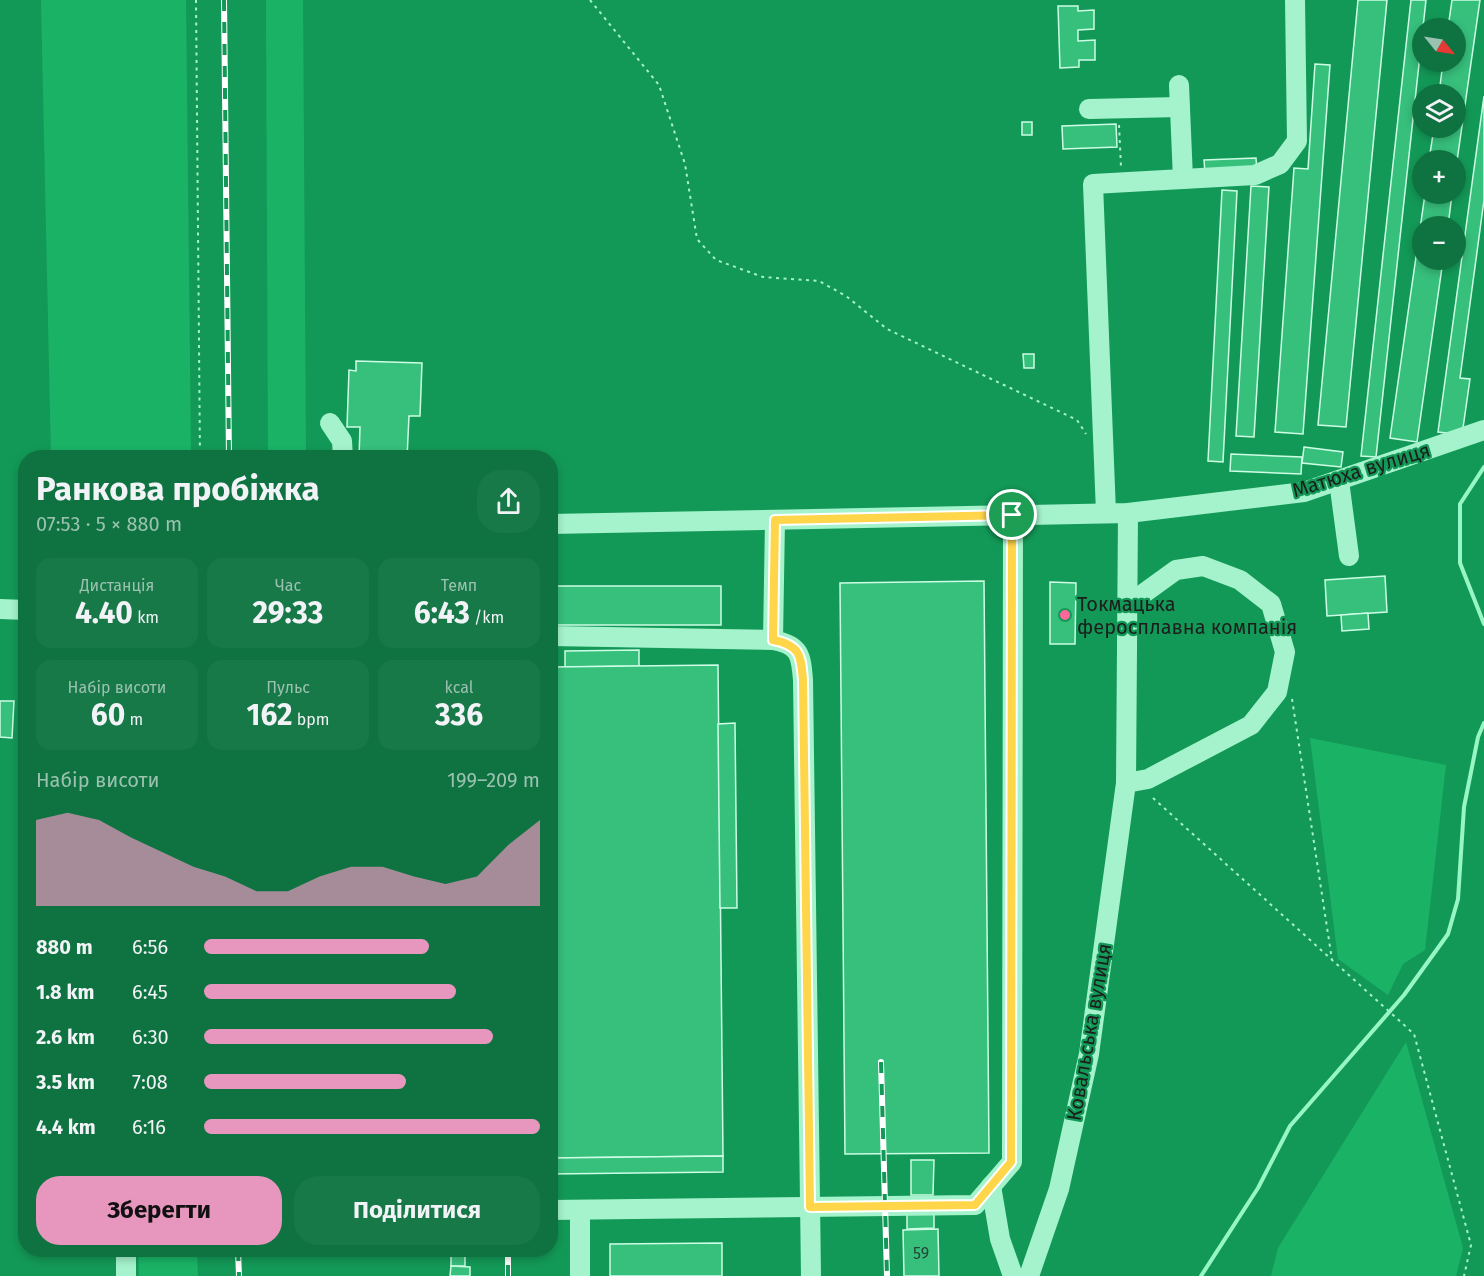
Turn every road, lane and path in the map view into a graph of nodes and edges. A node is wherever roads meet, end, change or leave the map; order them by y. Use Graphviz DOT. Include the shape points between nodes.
graph roads {
  1 [pos="195,0"];
  2 [pos="590,0"];
  3 [pos="1295,0"];
  4 [pos="1179,85"];
  5 [pos="1180,107"];
  6 [pos="1118,108"];
  7 [pos="1089,109"];
  8 [pos="1183,179"];
  9 [pos="1121,182"];
  10 [pos="330,423"];
  11 [pos="1484,430"];
  12 [pos="1088,437"];
  13 [pos="200,450"];
  14 [pos="343,450"];
  15 [pos="1339,481"];
  16 [pos="1106,513"];
  17 [pos="1128,513"];
  18 [pos="1012,515"];
  19 [pos="775,520"];
  20 [pos="558,524"];
  21 [pos="1348,556"];
  22 [pos="1129,604"];
  23 [pos="0,609"];
  24 [pos="18,610"];
  25 [pos="558,636"];
  26 [pos="773,640"];
  27 [pos="1292,698"];
  28 [pos="1126,783"];
  29 [pos="1153,798"];
  30 [pos="1332,962"];
  31 [pos="991,1186"];
  32 [pos="810,1207"];
  33 [pos="558,1210"];
  34 [pos="580,1210"];
  35 [pos="126,1257"];
  36 [pos="126,1276"];
  37 [pos="580,1276"];
  38 [pos="811,1276"];
  39 [pos="1013,1276"];
  40 [pos="1029,1276"];
  41 [pos="1464,1276"];
  1 -- 13 [label="path"];
  2 -- 12 [label="path" via="659,85 686,164 697,239 716,260 763,277 819,281 846,296 887,329 1077,420"];
  3 -- 8 [label="street" via="1298,141 1280,164 1256,175"];
  4 -- 5 [label="street"];
  5 -- 6 [label="street"];
  5 -- 8 [label="street"];
  6 -- 7 [label="street"];
  6 -- 9 [label="path"];
  8 -- 9 [label="street"];
  9 -- 16 [label="street" via="1093,184"];
  10 -- 14 [label="street" via="342,441"];
  11 -- 15 [label="street, Матюха вулиця"];
  15 -- 17 [label="street, Матюха вулиця" via="1304,492"];
  15 -- 21 [label="street"];
  16 -- 17 [label="street, Матюха вулиця"];
  16 -- 18 [label="street, Матюха вулиця"];
  17 -- 22 [label="street, Ковальська вулиця"];
  18 -- 19 [label="street, Матюха вулиця"];
  18 -- 31 [label="street" via="1011,1162"];
  19 -- 20 [label="street, Матюха вулиця"];
  19 -- 26 [label="street"];
  22 -- 28 [label="street, Ковальська вулиця"];
  22 -- 28 [label="street" via="1176,570 1203,566 1240,580 1271,604 1285,652 1277,692 1251,726 1148,779"];
  23 -- 24 [label="street"];
  25 -- 26 [label="street"];
  26 -- 32 [label="street" via="789,643 801,657 803,680"];
  27 -- 30 [label="path"];
  28 -- 40 [label="street, Ковальська вулиця" via="1089,1054 1059,1189"];
  29 -- 30 [label="path"];
  30 -- 41 [label="path" via="1414,1034 1471,1245"];
  31 -- 32 [label="street" via="975,1205"];
  31 -- 39 [label="street" via="1000,1239"];
  32 -- 34 [label="street"];
  32 -- 38 [label="street"];
  33 -- 34 [label="street"];
  34 -- 37 [label="street"];
  35 -- 36 [label="street"];
}
